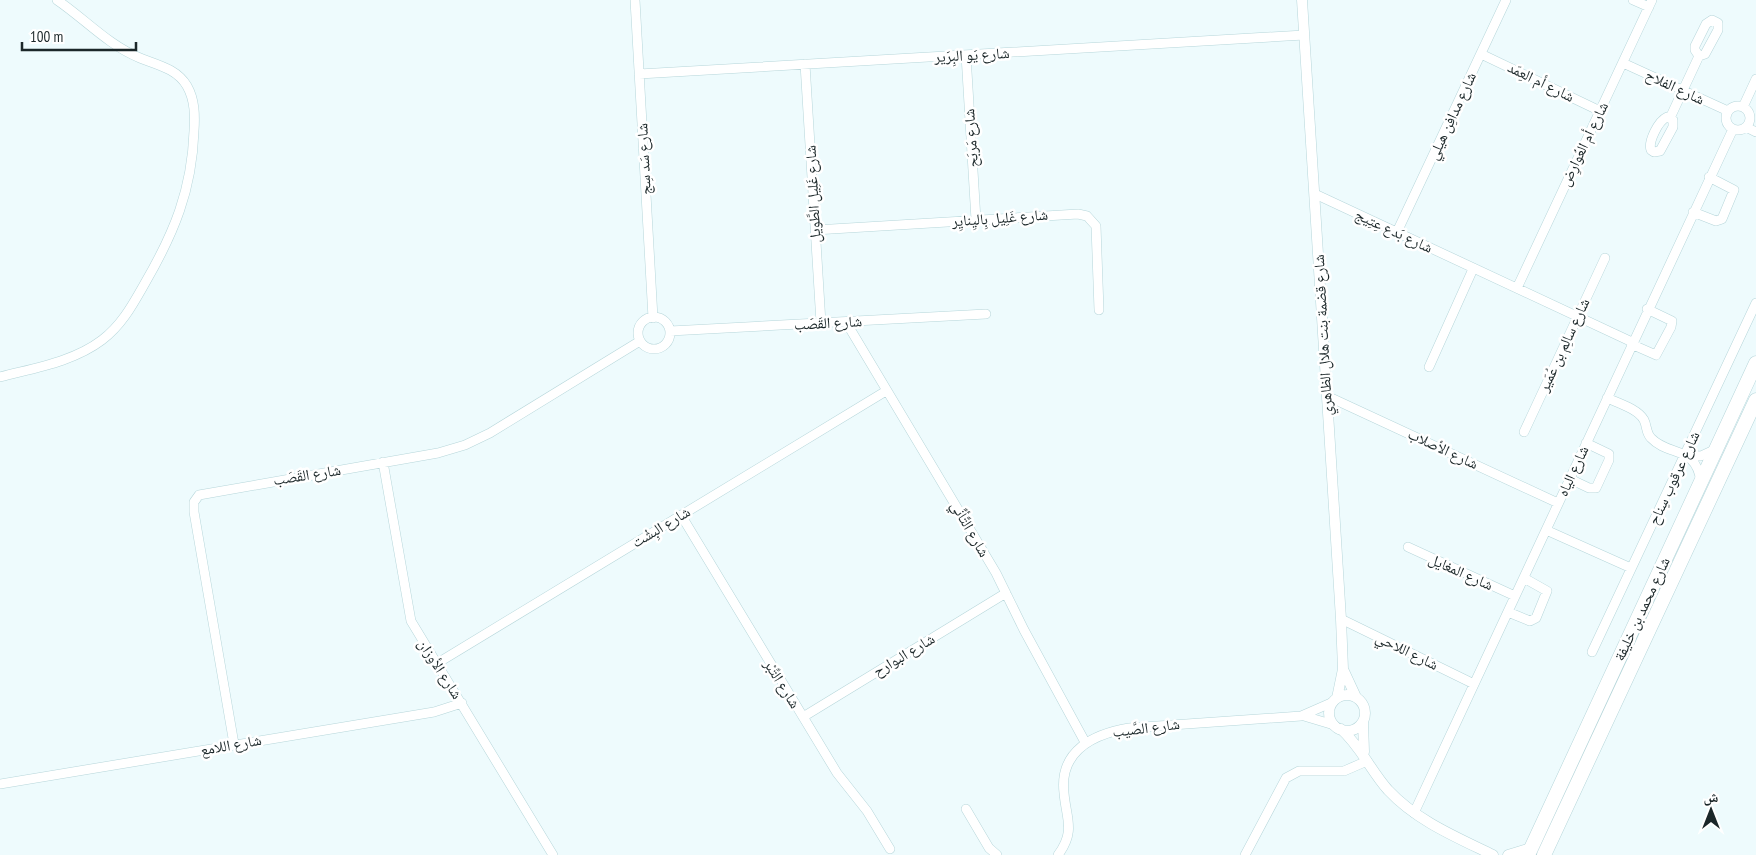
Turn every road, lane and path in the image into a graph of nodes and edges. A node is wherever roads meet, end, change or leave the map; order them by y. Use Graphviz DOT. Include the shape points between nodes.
graph roads {
  1 [pos="56,0"];
  2 [pos="635,0"];
  3 [pos="1302,0"];
  4 [pos="1633,0"];
  5 [pos="1504,1"];
  6 [pos="1650,4"];
  7 [pos="1304,35"];
  8 [pos="1481,54"];
  9 [pos="966,55"];
  10 [pos="1699,56"];
  11 [pos="1623,63"];
  12 [pos="805,64"];
  13 [pos="639,74"];
  14 [pos="1756,79"];
  15 [pos="1683,91"];
  16 [pos="1744,107"];
  17 [pos="1600,111"];
  18 [pos="1728,111"];
  19 [pos="1753,116"];
  20 [pos="1670,118"];
  21 [pos="1746,127"];
  22 [pos="1733,128"];
  23 [pos="1756,132"];
  24 [pos="1709,177"];
  25 [pos="1315,194"];
  26 [pos="1693,212"];
  27 [pos="976,220"];
  28 [pos="815,230"];
  29 [pos="1397,232"];
  30 [pos="1604,258"];
  31 [pos="1473,268"];
  32 [pos="1517,288"];
  33 [pos="1756,303"];
  34 [pos="1648,309"];
  35 [pos="1098,310"];
  36 [pos="986,314"];
  37 [pos="1577,317"];
  38 [pos="653,318"];
  39 [pos="846,322"];
  40 [pos="821,323"];
  41 [pos="670,332"];
  42 [pos="640,341"];
  43 [pos="1631,343"];
  44 [pos="1756,363"];
  45 [pos="1429,367"];
  46 [pos="0,377"];
  47 [pos="886,391"];
  48 [pos="1327,396"];
  49 [pos="1607,398"];
  50 [pos="1756,400"];
  51 [pos="1524,432"];
  52 [pos="1586,442"];
  53 [pos="1716,449"];
  54 [pos="1684,454"];
  55 [pos="383,462"];
  56 [pos="1570,479"];
  57 [pos="1701,482"];
  58 [pos="1558,503"];
  59 [pos="681,515"];
  60 [pos="1546,530"];
  61 [pos="1408,547"];
  62 [pos="1631,568"];
  63 [pos="1524,578"];
  64 [pos="1006,593"];
  65 [pos="1515,596"];
  66 [pos="1508,612"];
  67 [pos="1341,619"];
  68 [pos="1592,652"];
  69 [pos="436,664"];
  70 [pos="1343,669"];
  71 [pos="1474,684"];
  72 [pos="1356,697"];
  73 [pos="1335,700"];
  74 [pos="462,703"];
  75 [pos="1302,716"];
  76 [pos="803,717"];
  77 [pos="1363,722"];
  78 [pos="1338,727"];
  79 [pos="1086,742"];
  80 [pos="234,744"];
  81 [pos="1366,760"];
  82 [pos="0,784"];
  83 [pos="966,809"];
  84 [pos="1414,813"];
  85 [pos="890,849"];
  86 [pos="1529,852"];
  87 [pos="553,855"];
  88 [pos="997,855"];
  89 [pos="1058,855"];
  90 [pos="1245,855"];
  91 [pos="1493,855"];
  92 [pos="1508,855"];
  93 [pos="1544,855"];
  1 -- 46 [label="street" via="116,46 166,68 183,81 194,106 191,163 181,210 171,237 118,325 96,345 76,355"];
  2 -- 13 [label="street, شارع سَد سِج"];
  3 -- 7 [label="street, شارع قضمة بنت هلال الظاهري"];
  4 -- 6 [label="street"];
  5 -- 8 [label="street, شارع مدافِن هيلي"];
  6 -- 11 [label="street, شارع أم العُوارِض"];
  7 -- 9 [label="street, شارع يَو البِرَير"];
  7 -- 25 [label="street, شارع قضمة بنت هلال الظاهري"];
  8 -- 17 [label="street, شارع أم العِمَد"];
  8 -- 29 [label="street, شارع مدافِن هيلي"];
  9 -- 12 [label="street, شارع يَو البِرَير"];
  9 -- 27 [label="street, شارع مَربَح"];
  10 -- 15 [label="street"];
  11 -- 15 [label="street, شارع الفلاح"];
  11 -- 17 [label="street, شارع أم العُوارِض"];
  12 -- 13 [label="street, شارع يَو البِرَير"];
  12 -- 28 [label="street, شارع غَلِيل الطَّويل"];
  13 -- 38 [label="street, شارع سَد سِج"];
  14 -- 16 [label="street"];
  15 -- 18 [label="street, شارع الفلاح"];
  15 -- 20 [label="street"];
  16 -- 18 [label="street" via="1735,106"];
  16 -- 19 [label="street"];
  17 -- 32 [label="street, شارع أم العُوارِض"];
  18 -- 22 [label="street" via="1726,121"];
  19 -- 21 [label="street"];
  21 -- 22 [label="street"];
  21 -- 23 [label="street"];
  22 -- 24 [label="street, شارع الياه"];
  24 -- 26 [label="street, شارع الياه"];
  24 -- 26 [label="street" via="1734,190 1722,219 1716,222"];
  25 -- 29 [label="street, شارع بَدع عِتِيج"];
  25 -- 48 [label="street, شارع قضمة بنت هلال الظاهري"];
  26 -- 34 [label="street, شارع الياه"];
  27 -- 28 [label="street, شارع غَلِيل بِاليِنايِر"];
  27 -- 35 [label="street, شارع غَلِيل بِاليِنايِر" via="1070,213 1087,216 1093,221 1097,233"];
  28 -- 40 [label="street, شارع غَلِيل الطَّويل"];
  29 -- 31 [label="street, شارع بَدع عِتِيج"];
  30 -- 37 [label="street, شارع سالِم بن عُمَير"];
  31 -- 32 [label="street, شارع بَدع عِتِيج"];
  31 -- 45 [label="street"];
  32 -- 37 [label="street, شارع بَدع عِتِيج"];
  33 -- 54 [label="street, شارع عرقوب سِناح"];
  34 -- 43 [label="street, شارع الياه"];
  34 -- 43 [label="street, شارع بَدع عِتِيج" via="1672,321 1672,327 1656,355"];
  36 -- 39 [label="street, شارع القَصَب"];
  37 -- 43 [label="street, شارع بَدع عِتِيج"];
  37 -- 51 [label="street, شارع سالِم بن عُمَير"];
  38 -- 41 [label="street" via="666,323"];
  38 -- 42 [label="street" via="640,326"];
  39 -- 40 [label="street, شارع القَصَب"];
  39 -- 47 [label="street, شارع التَّأنِّي"];
  40 -- 41 [label="street, شارع القَصَب"];
  41 -- 42 [label="street" via="665,345 657,349 647,348"];
  42 -- 55 [label="street, شارع القَصَب" via="478,440 438,454"];
  43 -- 49 [label="street, شارع الياه"];
  44 -- 53 [label="highway, شارع محمد بن خليفة"];
  47 -- 59 [label="street, شارع البِشْت"];
  47 -- 64 [label="street, شارع التَّأنِّي" via="949,492"];
  48 -- 58 [label="street, شارع الأصلاب"];
  48 -- 67 [label="street, شارع قضمة بنت هلال الظاهري"];
  49 -- 52 [label="street, شارع الياه"];
  49 -- 54 [label="street" via="1640,414 1655,441"];
  50 -- 93 [label="highway, شارع محمد بن خليفة"];
  52 -- 56 [label="street, شارع الياه"];
  52 -- 56 [label="street" via="1609,454 1610,460 1596,488"];
  53 -- 54 [label="street" via="1701,456"];
  53 -- 57 [label="highway, شارع محمد بن خليفة"];
  54 -- 57 [label="street" via="1697,466"];
  54 -- 62 [label="street, شارع عرقوب سِناح"];
  55 -- 69 [label="street, شارع الأوزان" via="407,608 417,633"];
  55 -- 80 [label="street, شارع القَصَب" via="208,492 196,498 194,512"];
  56 -- 58 [label="street, شارع الياه"];
  57 -- 86 [label="highway, شارع محمد بن خليفة"];
  58 -- 60 [label="street, شارع الياه"];
  59 -- 69 [label="street, شارع البِشْت"];
  59 -- 76 [label="street, شارع التِّبْر"];
  60 -- 62 [label="street"];
  60 -- 63 [label="street, شارع الياه"];
  61 -- 65 [label="street, شارع المغايل"];
  62 -- 68 [label="street, شارع عرقوب سِناح"];
  63 -- 65 [label="street, شارع الياه"];
  63 -- 66 [label="street" via="1547,591 1536,618 1530,621"];
  64 -- 76 [label="street, شارع البوارح"];
  64 -- 79 [label="street, شارع التَّأنِّي"];
  65 -- 66 [label="street, شارع الياه"];
  66 -- 71 [label="street, شارع الياه"];
  67 -- 70 [label="street, شارع قضمة بنت هلال الظاهري"];
  67 -- 71 [label="street, شارع اللاحي"];
  69 -- 74 [label="street, شارع الأوزان"];
  70 -- 72 [label="street, شارع قضمة بنت هلال الظاهري"];
  70 -- 73 [label="street, شارع قضمة بنت هلال الظاهري"];
  71 -- 84 [label="street, شارع الياه"];
  72 -- 73 [label="street" via="1350,695"];
  72 -- 77 [label="street" via="1365,708"];
  73 -- 75 [label="street, شارع الصَّيب"];
  73 -- 78 [label="street" via="1329,712"];
  74 -- 80 [label="street, شارع اللامع" via="434,712"];
  74 -- 87 [label="street, شارع الأوزان"];
  75 -- 78 [label="street, شارع الصَّيب"];
  75 -- 79 [label="street, شارع الصَّيب" via="1129,728 1106,732"];
  76 -- 85 [label="street, شارع التِّبْر"];
  77 -- 78 [label="street" via="1353,730"];
  77 -- 81 [label="street"];
  78 -- 81 [label="street"];
  79 -- 89 [label="street, شارع الصَّيب" via="1070,758 1065,770 1063,783 1069,830"];
  80 -- 82 [label="street, شارع اللامع"];
  81 -- 84 [label="street" via="1386,788"];
  81 -- 90 [label="street" via="1344,771 1299,771 1286,778"];
  83 -- 88 [label="street" via="989,848"];
  84 -- 91 [label="street"];
  86 -- 92 [label="street"];
}
